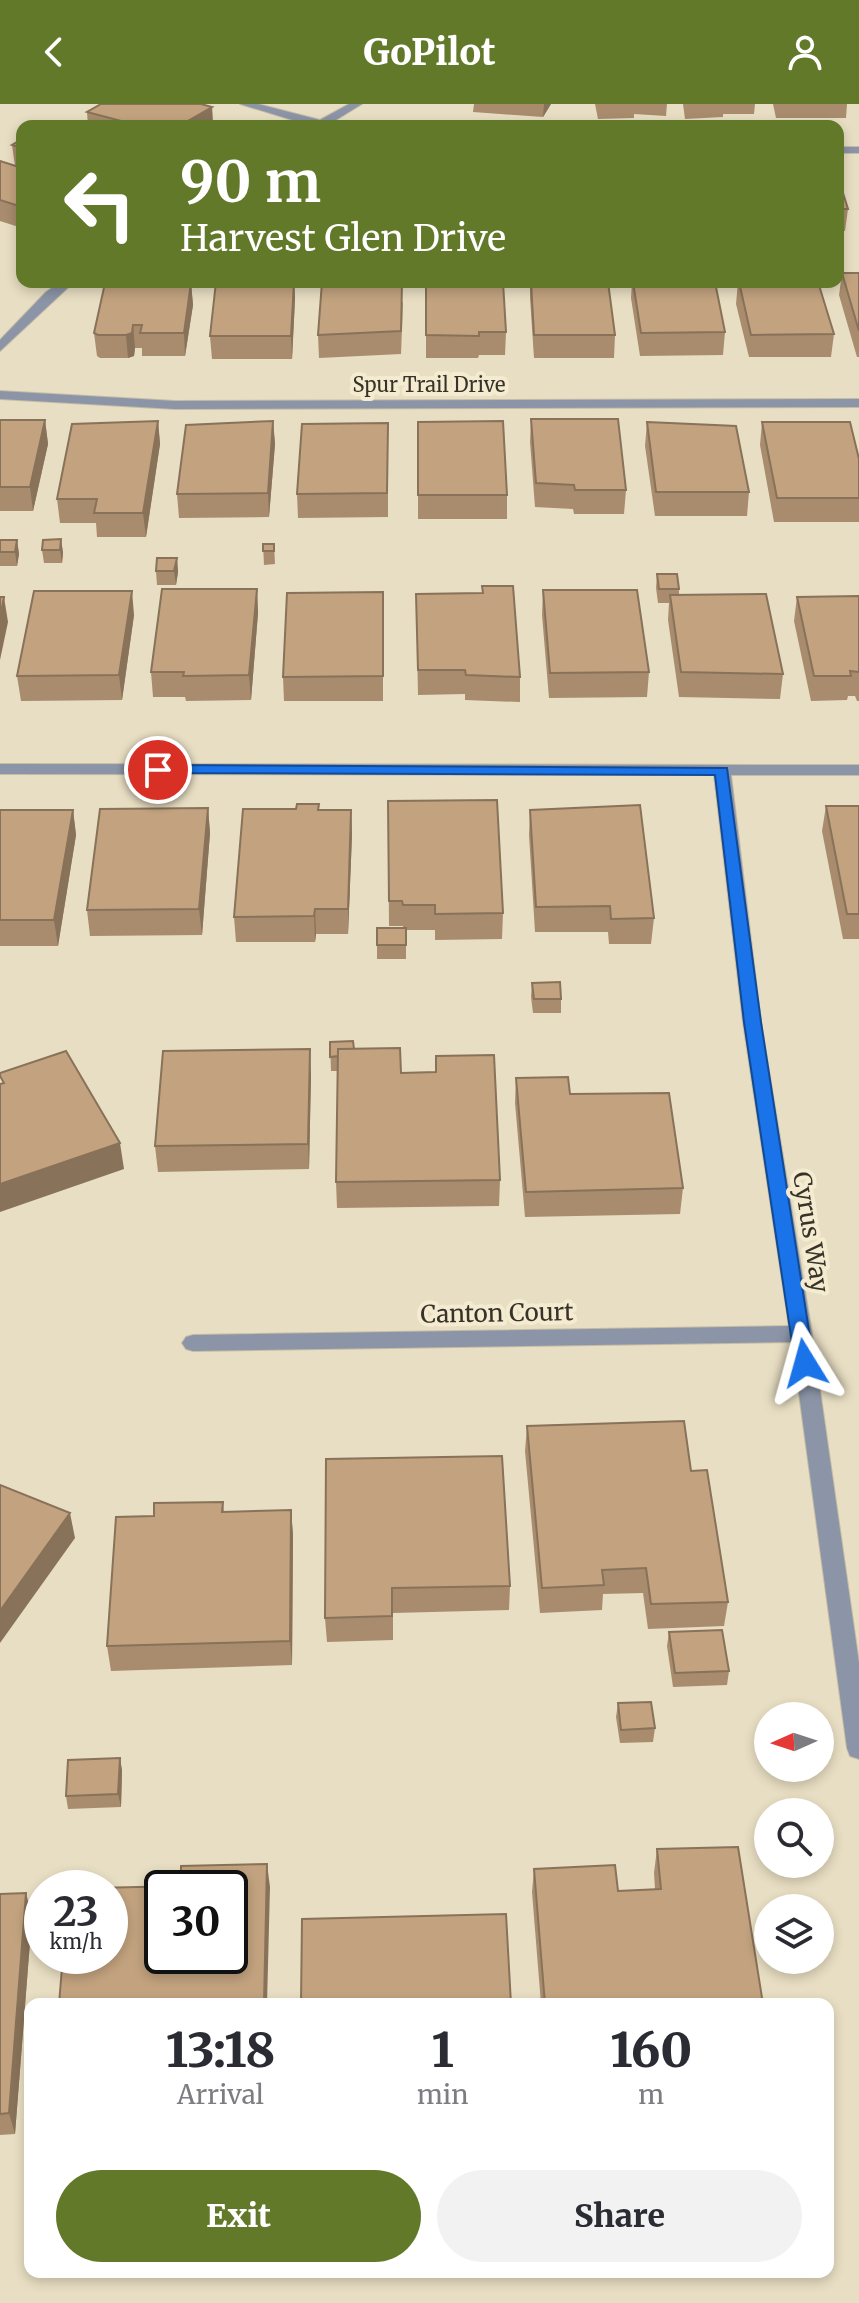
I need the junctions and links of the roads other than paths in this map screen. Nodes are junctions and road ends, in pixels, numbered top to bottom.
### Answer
1 (245, 104) edge
2 (357, 104) edge
3 (304, 120) edge
4 (330, 120) edge
5 (60, 288) edge
6 (0, 347) edge
7 (0, 395) edge
8 (859, 403) edge
9 (0, 769) edge
10 (859, 770) edge
11 (722, 771) junction
12 (801, 1334) junction
13 (193, 1343) dead end
14 (859, 1748) edge

1 - 3 street
2 - 4 street
5 - 6 street
7 - 8 street, Spur Trail Drive
9 - 11 street
10 - 11 street
11 - 12 street, Cyrus Way
12 - 13 street, Canton Court
12 - 14 street, Cyrus Way

